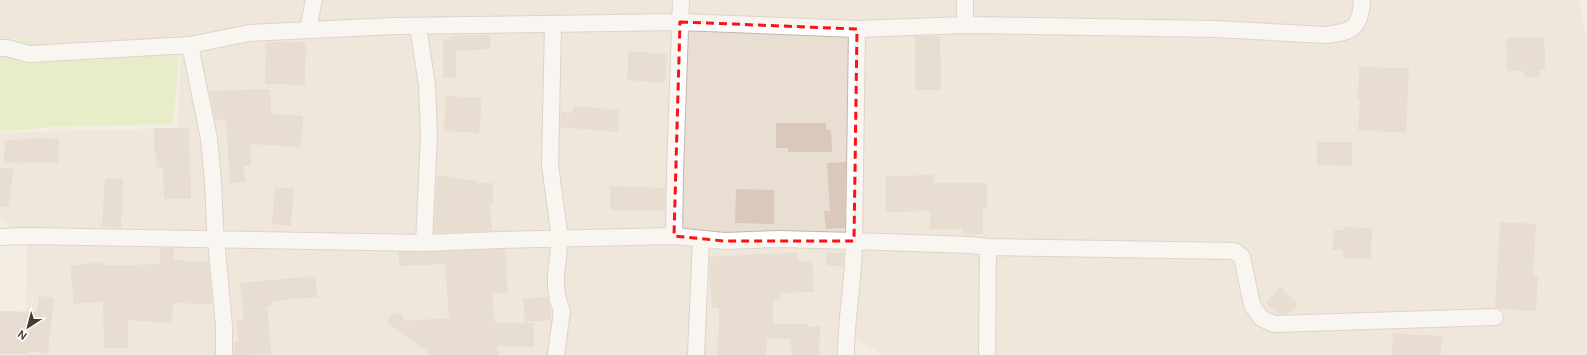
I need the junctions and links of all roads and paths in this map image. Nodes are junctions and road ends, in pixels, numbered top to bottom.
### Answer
1 (314, 0) edge
2 (681, 0) edge
3 (965, 0) edge
4 (1362, 0) edge
5 (680, 22) junction
6 (553, 24) junction
7 (965, 25) junction
8 (418, 26) junction
9 (308, 29) junction
10 (857, 29) junction
11 (190, 45) junction
12 (0, 48) edge
13 (674, 236) junction
14 (0, 237) edge
15 (560, 238) junction
16 (216, 239) junction
17 (701, 240) junction
18 (854, 241) junction
19 (424, 243) junction
20 (988, 247) junction
21 (1495, 317) dead end
22 (224, 355) edge
23 (556, 355) edge
24 (696, 355) edge
25 (846, 355) edge
26 (987, 355) edge

1 - 9 street
2 - 5 street
3 - 7 street
4 - 7 street
5 - 6 street
5 - 10 street
5 - 13 street
6 - 8 street
6 - 15 street
7 - 10 street
8 - 9 street
8 - 19 street
9 - 11 street
10 - 18 street
11 - 12 street
11 - 16 street
13 - 15 street
13 - 17 street
14 - 16 street
15 - 19 street
15 - 23 street
16 - 19 street
16 - 22 street
17 - 18 street
17 - 24 street
18 - 20 street
18 - 25 street
20 - 21 street
20 - 26 street

